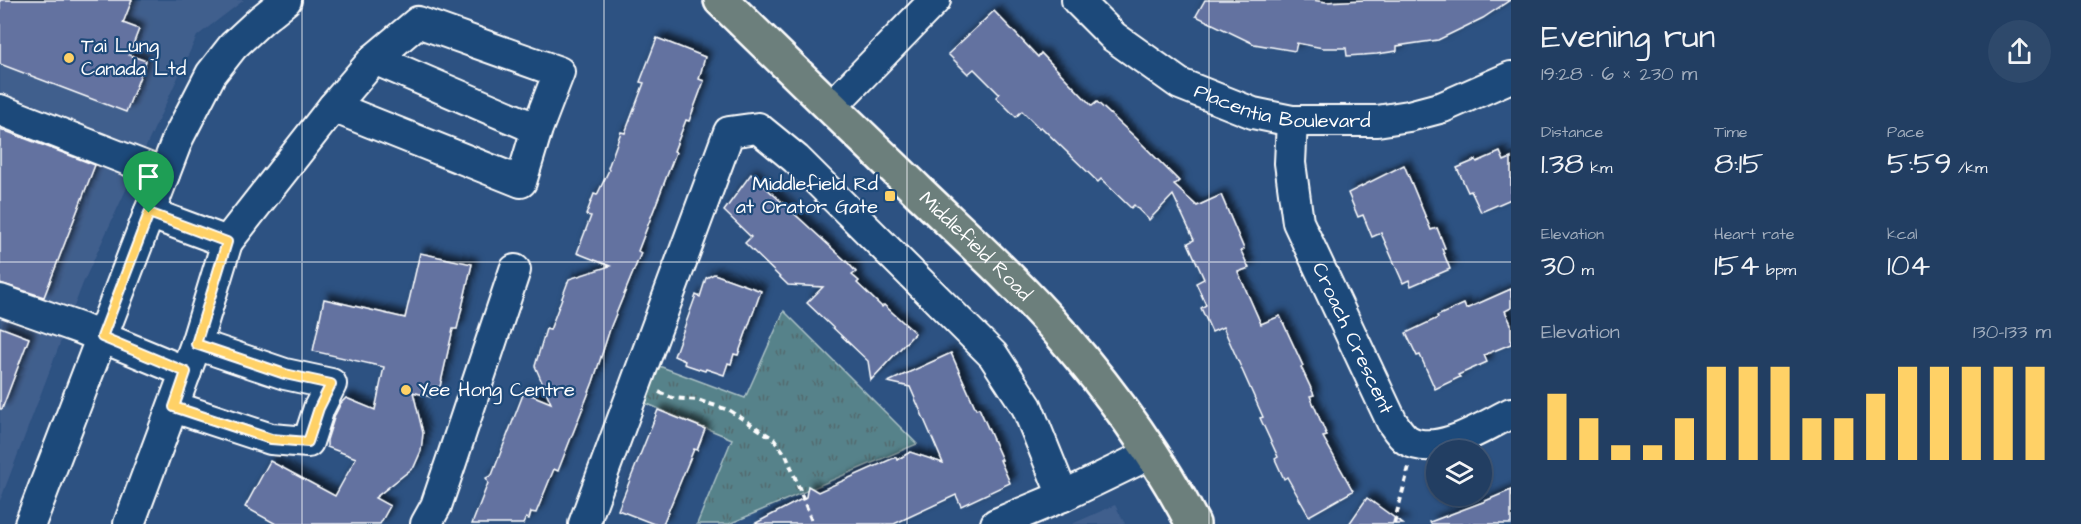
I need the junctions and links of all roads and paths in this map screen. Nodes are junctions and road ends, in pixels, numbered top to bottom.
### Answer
1 (286, 0) edge
2 (722, 0) edge
3 (935, 0) edge
4 (1077, 0) edge
5 (374, 59) junction
6 (1511, 77) edge
7 (333, 107) junction
8 (831, 107) junction
9 (0, 110) edge
10 (1292, 121) junction
11 (537, 129) junction
12 (164, 174) junction
13 (149, 213) junction
14 (227, 242) junction
15 (515, 270) dead end
16 (0, 300) edge
17 (102, 337) junction
18 (196, 344) junction
19 (186, 372) junction
20 (637, 381) junction
21 (174, 407) junction
22 (1511, 413) edge
23 (1152, 453) junction
24 (1405, 485) dead end
25 (1063, 496) junction
26 (30, 524) edge
27 (129, 524) edge
28 (426, 524) edge
29 (584, 524) edge
30 (813, 524) edge
31 (996, 524) edge
32 (1193, 524) edge
33 (1394, 524) edge

1 - 12 street
2 - 8 main road, Middlefield Road
3 - 8 street
4 - 10 street, Placentia Boulevard
5 - 7 street
5 - 11 street
5 - 11 street
6 - 10 street, Placentia Boulevard
7 - 11 street
7 - 14 street
8 - 23 main road, Middlefield Road
9 - 12 street
10 - 22 street, Croach Crescent
12 - 13 street
13 - 14 street
13 - 17 street
14 - 18 street
15 - 28 street
16 - 17 street
17 - 19 street
17 - 26 street
18 - 19 street
18 - 21 street
19 - 21 street
20 - 25 street
20 - 29 street
20 - 30 path
21 - 27 street
23 - 25 street
23 - 32 main road, Middlefield Road
24 - 33 path
25 - 31 street

